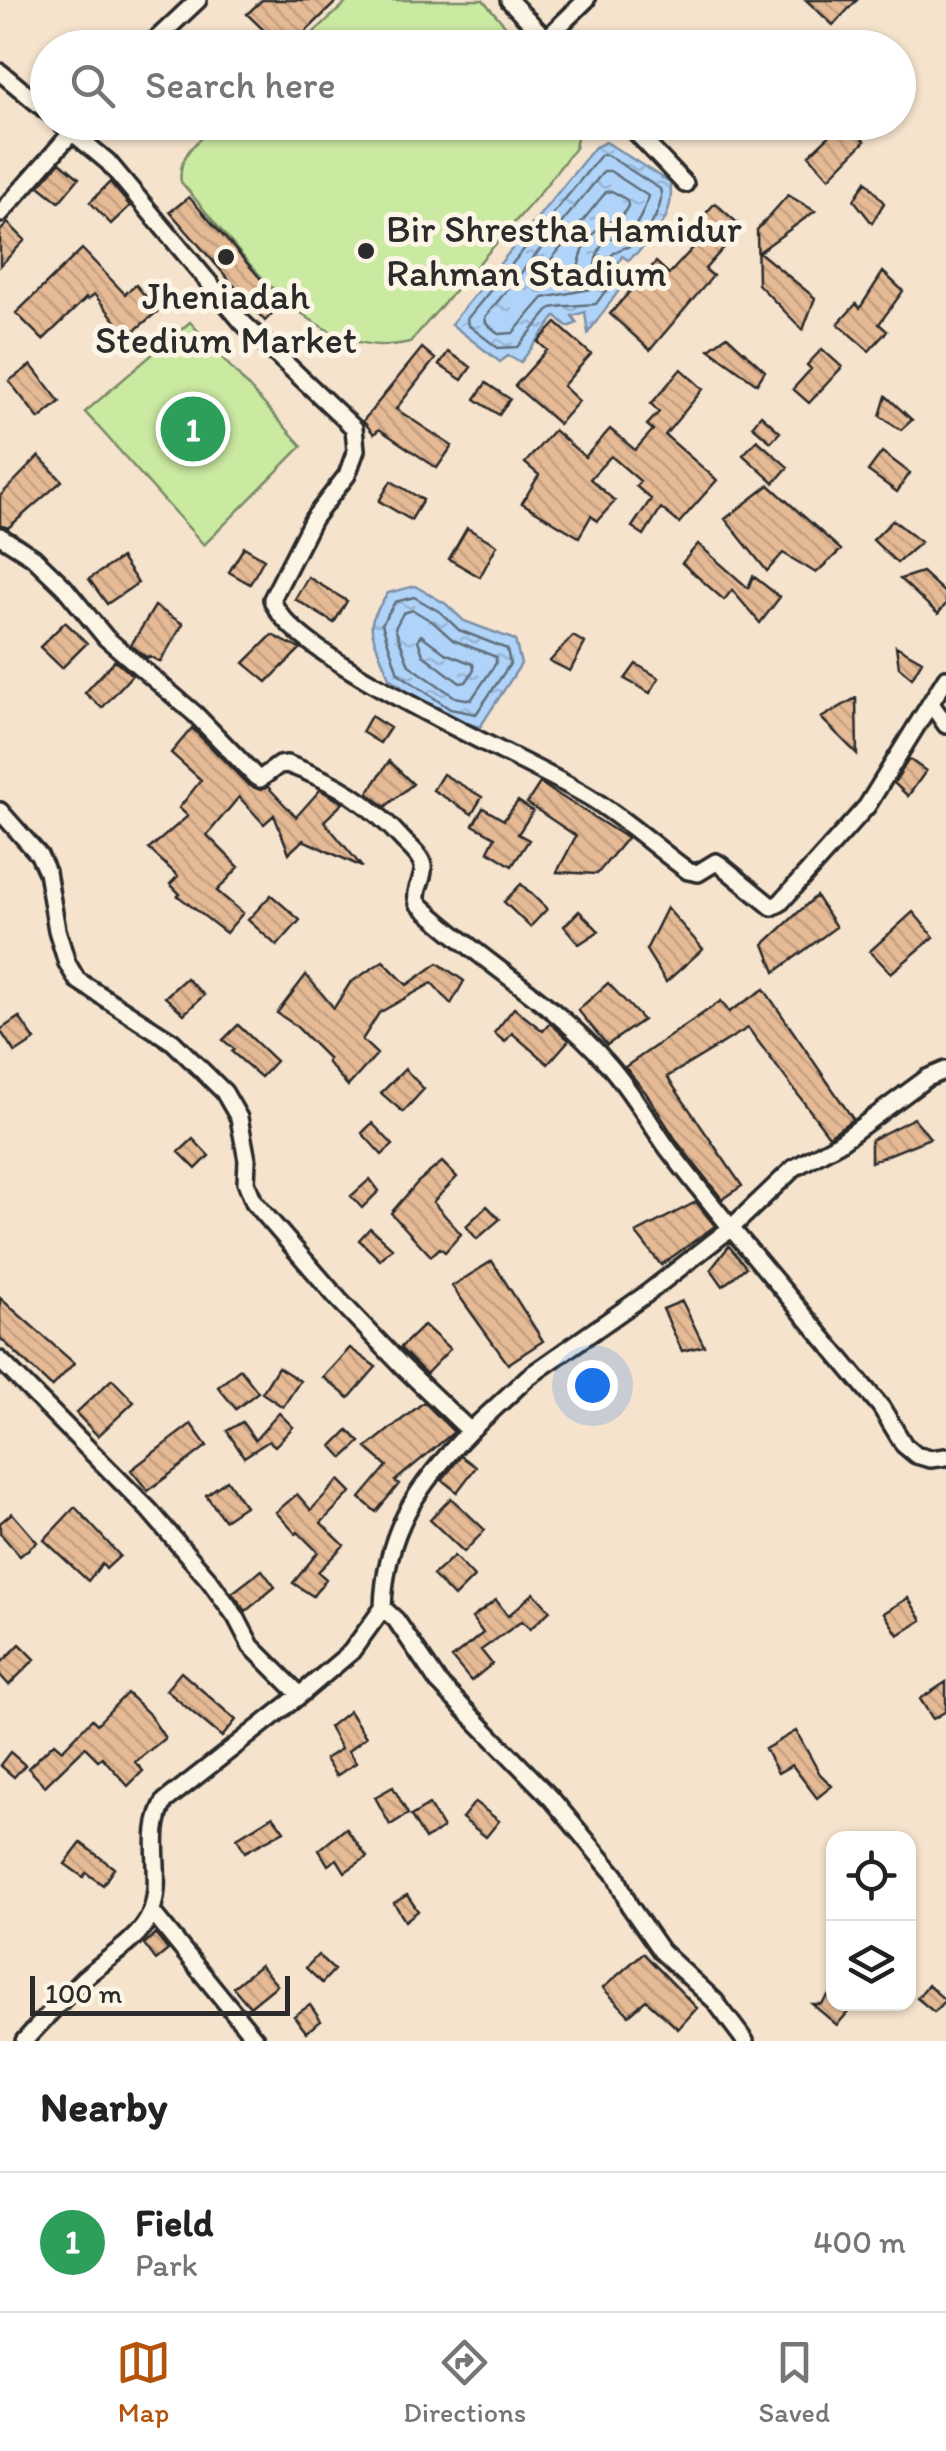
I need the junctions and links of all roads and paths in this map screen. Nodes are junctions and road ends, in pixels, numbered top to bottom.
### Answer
1 (198, 0) edge
2 (509, 0) edge
3 (586, 0) edge
4 (166, 30) edge
5 (538, 30) edge
6 (561, 30) edge
7 (0, 72) edge
8 (30, 97) edge
9 (60, 140) edge
10 (85, 140) edge
11 (643, 140) edge
12 (684, 184) dead end
13 (0, 214) edge
14 (0, 536) edge
15 (946, 678) edge
16 (932, 705) junction
17 (946, 725) edge
18 (0, 811) edge
19 (946, 1070) edge
20 (731, 1228) junction
21 (0, 1360) edge
22 (470, 1430) junction
23 (946, 1457) edge
24 (383, 1608) junction
25 (300, 1695) junction
26 (152, 1912) junction
27 (24, 2041) edge
28 (256, 2041) edge
29 (745, 2041) edge

1 - 4 street
2 - 5 street
3 - 6 street
7 - 8 street
9 - 13 street
10 - 16 street
11 - 12 street
14 - 20 street
15 - 16 street
16 - 17 street
18 - 22 street
19 - 20 street
20 - 22 street
20 - 23 street
21 - 25 street
22 - 24 street
24 - 25 street
24 - 29 street
25 - 26 street
26 - 27 street
26 - 28 street

